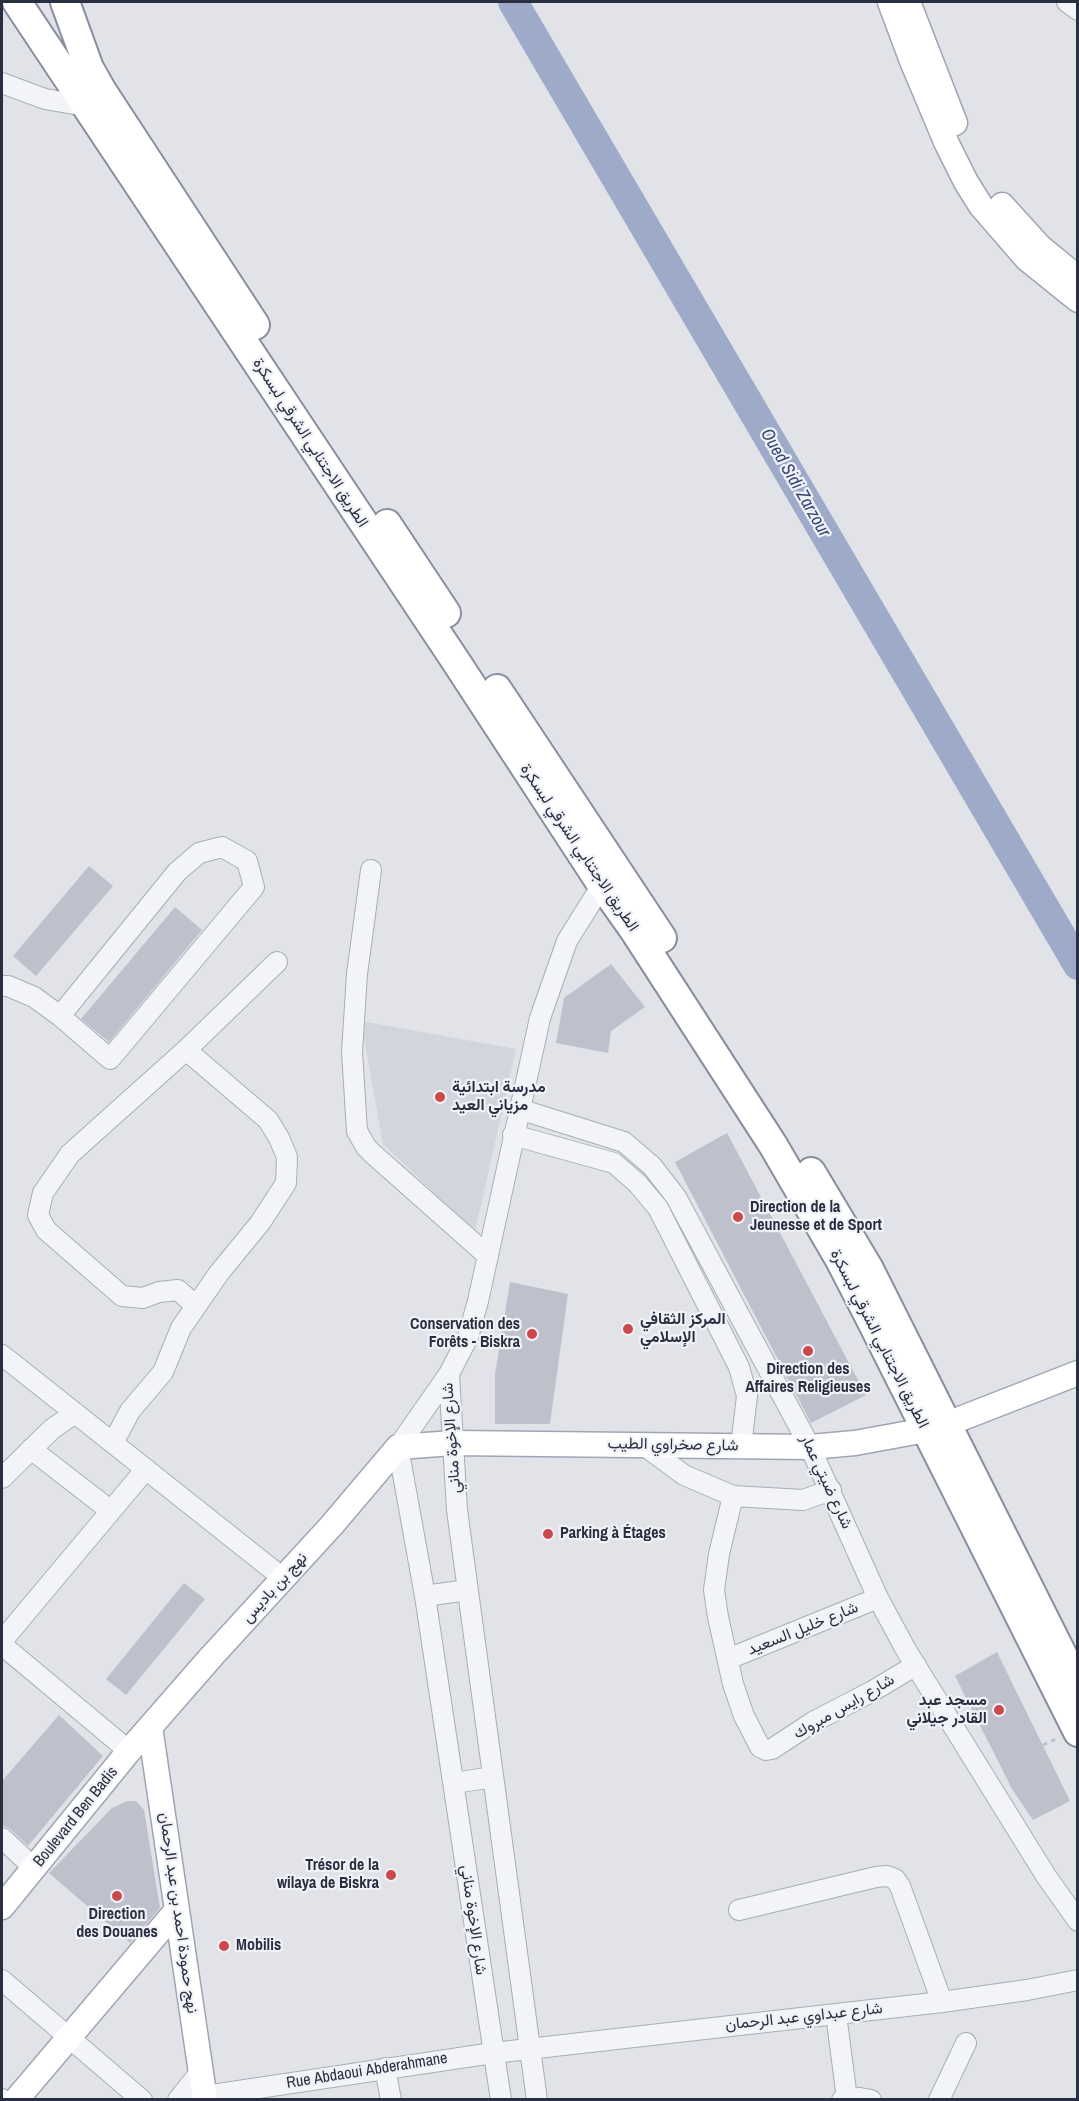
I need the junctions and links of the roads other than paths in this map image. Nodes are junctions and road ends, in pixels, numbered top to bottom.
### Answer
1 (17, 2) edge
2 (65, 2) edge
3 (890, 2) edge
4 (908, 2) edge
5 (1067, 2) edge
6 (1077, 10) edge
7 (2, 82) edge
8 (86, 104) junction
9 (1077, 278) edge
10 (1077, 300) edge
11 (371, 870) dead end
12 (602, 885) junction
13 (277, 962) dead end
14 (2, 986) edge
15 (60, 1016) junction
16 (186, 1050) junction
17 (519, 1109) junction
18 (513, 1135) junction
19 (676, 1197) junction
20 (658, 1208) junction
21 (487, 1255) junction
22 (196, 1306) junction
23 (2, 1355) edge
24 (1077, 1373) edge
25 (449, 1374) junction
26 (779, 1389) junction
27 (747, 1396) junction
28 (75, 1413) junction
29 (936, 1427) junction
30 (113, 1443) junction
31 (453, 1443) junction
32 (642, 1444) junction
33 (741, 1446) junction
34 (398, 1447) junction
35 (810, 1447) junction
36 (31, 1449) junction
37 (146, 1469) junction
38 (2, 1478) edge
39 (831, 1490) junction
40 (733, 1496) junction
41 (111, 1511) junction
42 (283, 1578) junction
43 (467, 1590) junction
44 (425, 1596) junction
45 (878, 1598) junction
46 (2, 1643) edge
47 (728, 1659) junction
48 (916, 1665) junction
49 (1077, 1686) edge
50 (150, 1727) junction
51 (1070, 1734) edge
52 (123, 1759) junction
53 (493, 1777) junction
54 (158, 1780) junction
55 (454, 1783) junction
56 (2, 1838) edge
57 (35, 1869) junction
58 (2, 1907) edge
59 (177, 1910) junction
60 (739, 1910) dead end
61 (1077, 1922) edge
62 (2, 1980) edge
63 (1077, 1980) edge
64 (942, 2002) junction
65 (836, 2014) junction
66 (69, 2037) junction
67 (966, 2043) dead end
68 (529, 2049) junction
69 (493, 2053) junction
70 (386, 2068) junction
71 (201, 2071) junction
72 (309, 2090) edge
73 (205, 2098) edge
74 (847, 2099) edge
75 (16, 2100) edge
76 (142, 2100) edge
77 (178, 2100) edge
78 (391, 2100) edge
79 (501, 2100) edge
80 (537, 2100) edge
81 (842, 2100) edge
82 (871, 2100) edge
83 (939, 2100) edge

1 - 8 highway, الطريق الاجتنابي الشرقي لبسكرة
2 - 29 highway, الطريق الاجتنابي الشرقي لبسكرة
3 - 10 main road
4 - 9 main road
5 - 6 street
7 - 8 street
8 - 12 highway, الطريق الاجتنابي الشرقي لبسكرة
11 - 21 street
12 - 17 street
12 - 29 highway, الطريق الاجتنابي الشرقي لبسكرة
13 - 16 street
14 - 15 street
15 - 15 street
16 - 22 street
16 - 22 street
17 - 18 street
17 - 19 street, شارع ضيتي عمار
18 - 20 street
18 - 21 street
19 - 20 street
19 - 26 street, شارع ضيتي عمار
20 - 27 street
21 - 25 street
22 - 30 street
23 - 28 street
24 - 29 main road, شارع صخراوي الطيب
25 - 31 street, شارع الإخوة مناني
25 - 34 street, شارع الإخوة مناني
26 - 27 street
26 - 35 street, شارع ضيتي عمار
27 - 33 street
28 - 30 street
28 - 36 street
29 - 35 main road, شارع صخراوي الطيب
29 - 49 highway, الطريق الاجتنابي الشرقي لبسكرة
29 - 51 highway, الطريق الاجتنابي الشرقي لبسكرة
30 - 37 street
31 - 32 main road, شارع صخراوي الطيب
31 - 34 main road, شارع صخراوي الطيب
31 - 43 street, شارع الإخوة مناني
32 - 33 main road, شارع صخراوي الطيب
32 - 40 street
33 - 35 main road, شارع صخراوي الطيب
34 - 42 main road, نهج بن باديس
34 - 44 street, شارع الإخوة مناني
35 - 39 street, شارع ضيتي عمار
36 - 38 street
36 - 41 street
37 - 41 street
37 - 42 street
39 - 40 street
39 - 45 street, شارع ضيتي عمار
40 - 47 street
41 - 46 street
42 - 50 main road, نهج بن باديس
43 - 44 street
43 - 53 street, شارع الإخوة مناني
44 - 55 street, شارع الإخوة مناني
45 - 47 street, شارع خليل السعيد
45 - 48 street, شارع ضيتي عمار
46 - 52 street
47 - 48 street, شارع رايس مبروك
48 - 61 street, شارع ضيتي عمار
50 - 52 main road, Boulevard Ben Badis
50 - 54 main road, نهج حمودة احمد بن عبد الرحمان
52 - 54 main road
52 - 57 main road, Boulevard Ben Badis
53 - 55 street
53 - 68 street, شارع الإخوة مناني
54 - 59 main road, نهج حمودة احمد بن عبد الرحمان
55 - 69 street, شارع الإخوة مناني
56 - 57 street
57 - 58 main road, Boulevard Ben Badis
59 - 66 main road
59 - 71 main road, نهج حمودة احمد بن عبد الرحمان
60 - 64 street
62 - 66 street
63 - 64 street, شارع عبداوي عبد الرحمان
64 - 65 street, شارع عبداوي عبد الرحمان
65 - 68 street, شارع عبداوي عبد الرحمان
65 - 74 street
66 - 75 main road
66 - 76 street
67 - 83 street
68 - 69 street, Rue Abdaoui Abderahmane
68 - 80 street, شارع الإخوة مناني
69 - 70 street, Rue Abdaoui Abderahmane
69 - 79 street, شارع الإخوة مناني
70 - 72 street, Rue Abdaoui Abderahmane
70 - 78 street
71 - 73 main road, نهج حمودة احمد بن عبد الرحمان
71 - 77 street
72 - 73 street, Rue Abdaoui Abderahmane
74 - 81 street
74 - 82 street

